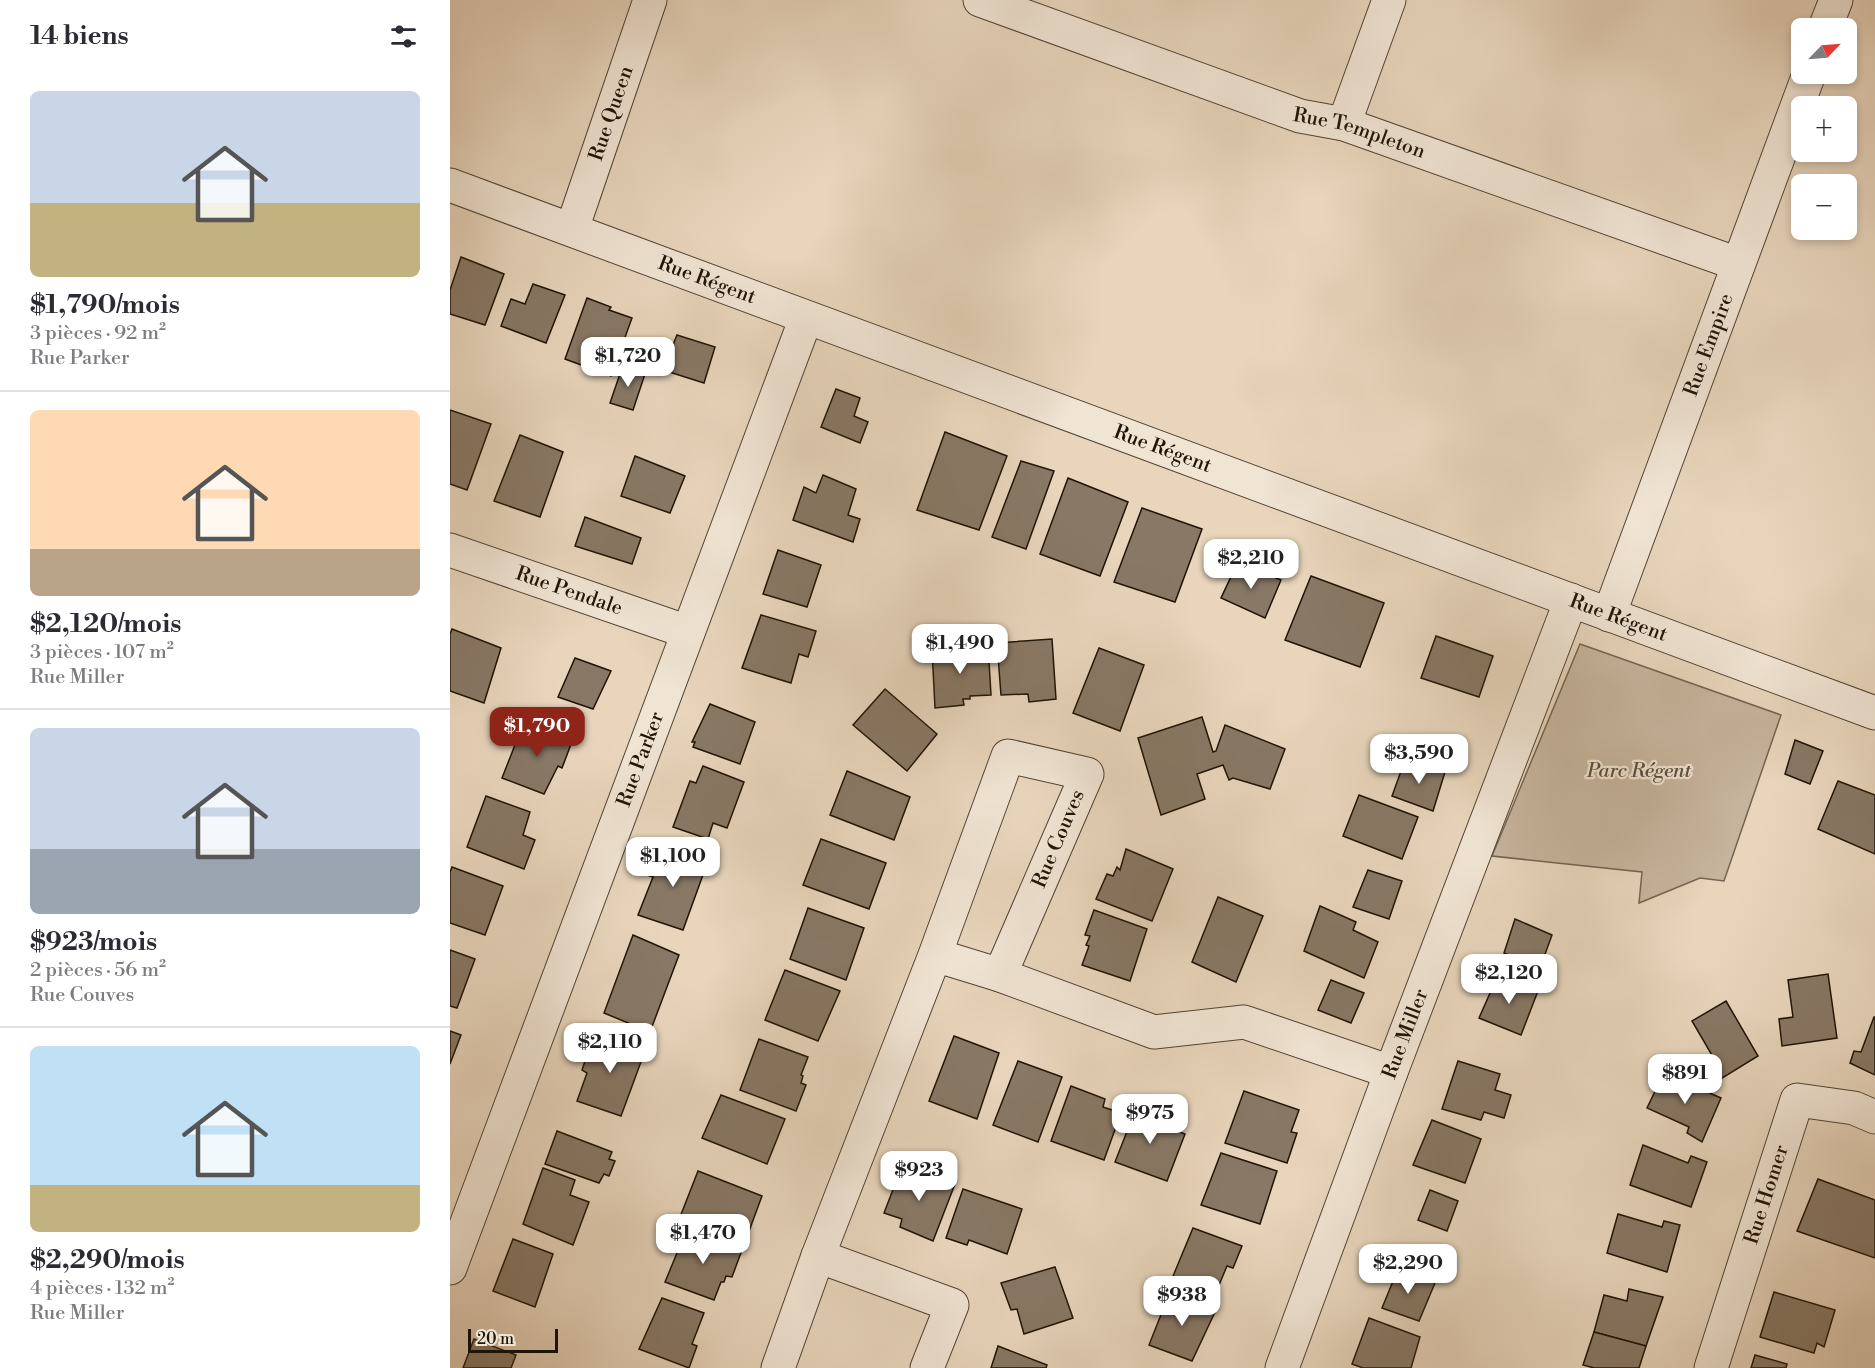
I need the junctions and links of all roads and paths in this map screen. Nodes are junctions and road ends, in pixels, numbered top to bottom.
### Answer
1 (650, 0) edge
2 (981, 0) edge
3 (1389, 0) edge
4 (1836, 0) edge
5 (1022, 8) edge
6 (1830, 18) edge
7 (1805, 84) edge
8 (1344, 124) junction
9 (450, 185) edge
10 (572, 229) junction
11 (1738, 264) junction
12 (806, 318) junction
13 (450, 550) edge
14 (1571, 600) junction
15 (1609, 615) junction
16 (688, 632) junction
17 (1875, 713) edge
18 (935, 955) junction
19 (1000, 975) junction
20 (1391, 1072) junction
21 (1875, 1117) edge
22 (818, 1256) junction
23 (450, 1268) edge
24 (778, 1368) edge
25 (927, 1368) edge
26 (1282, 1368) edge
27 (1711, 1368) edge

1 - 10 street, Rue Queen
2 - 5 street, Rue Templeton
3 - 8 street
4 - 6 street
5 - 8 street, Rue Templeton
7 - 11 street, Rue Empire
8 - 11 street, Rue Templeton
9 - 10 street, Rue Régent
10 - 12 street, Rue Régent
11 - 15 street, Rue Empire
12 - 14 street, Rue Régent
12 - 16 street, Rue Parker
13 - 16 street, Rue Pendale
14 - 15 street, Rue Régent
14 - 20 street, Rue Miller
15 - 17 street, Rue Régent
16 - 23 street, Rue Parker
18 - 19 street
18 - 19 street, Rue Couves
18 - 22 street, Rue Couves
19 - 20 street
20 - 26 street, Rue Miller
21 - 27 street, Rue Homer
22 - 24 street, Rue Couves
22 - 25 street

